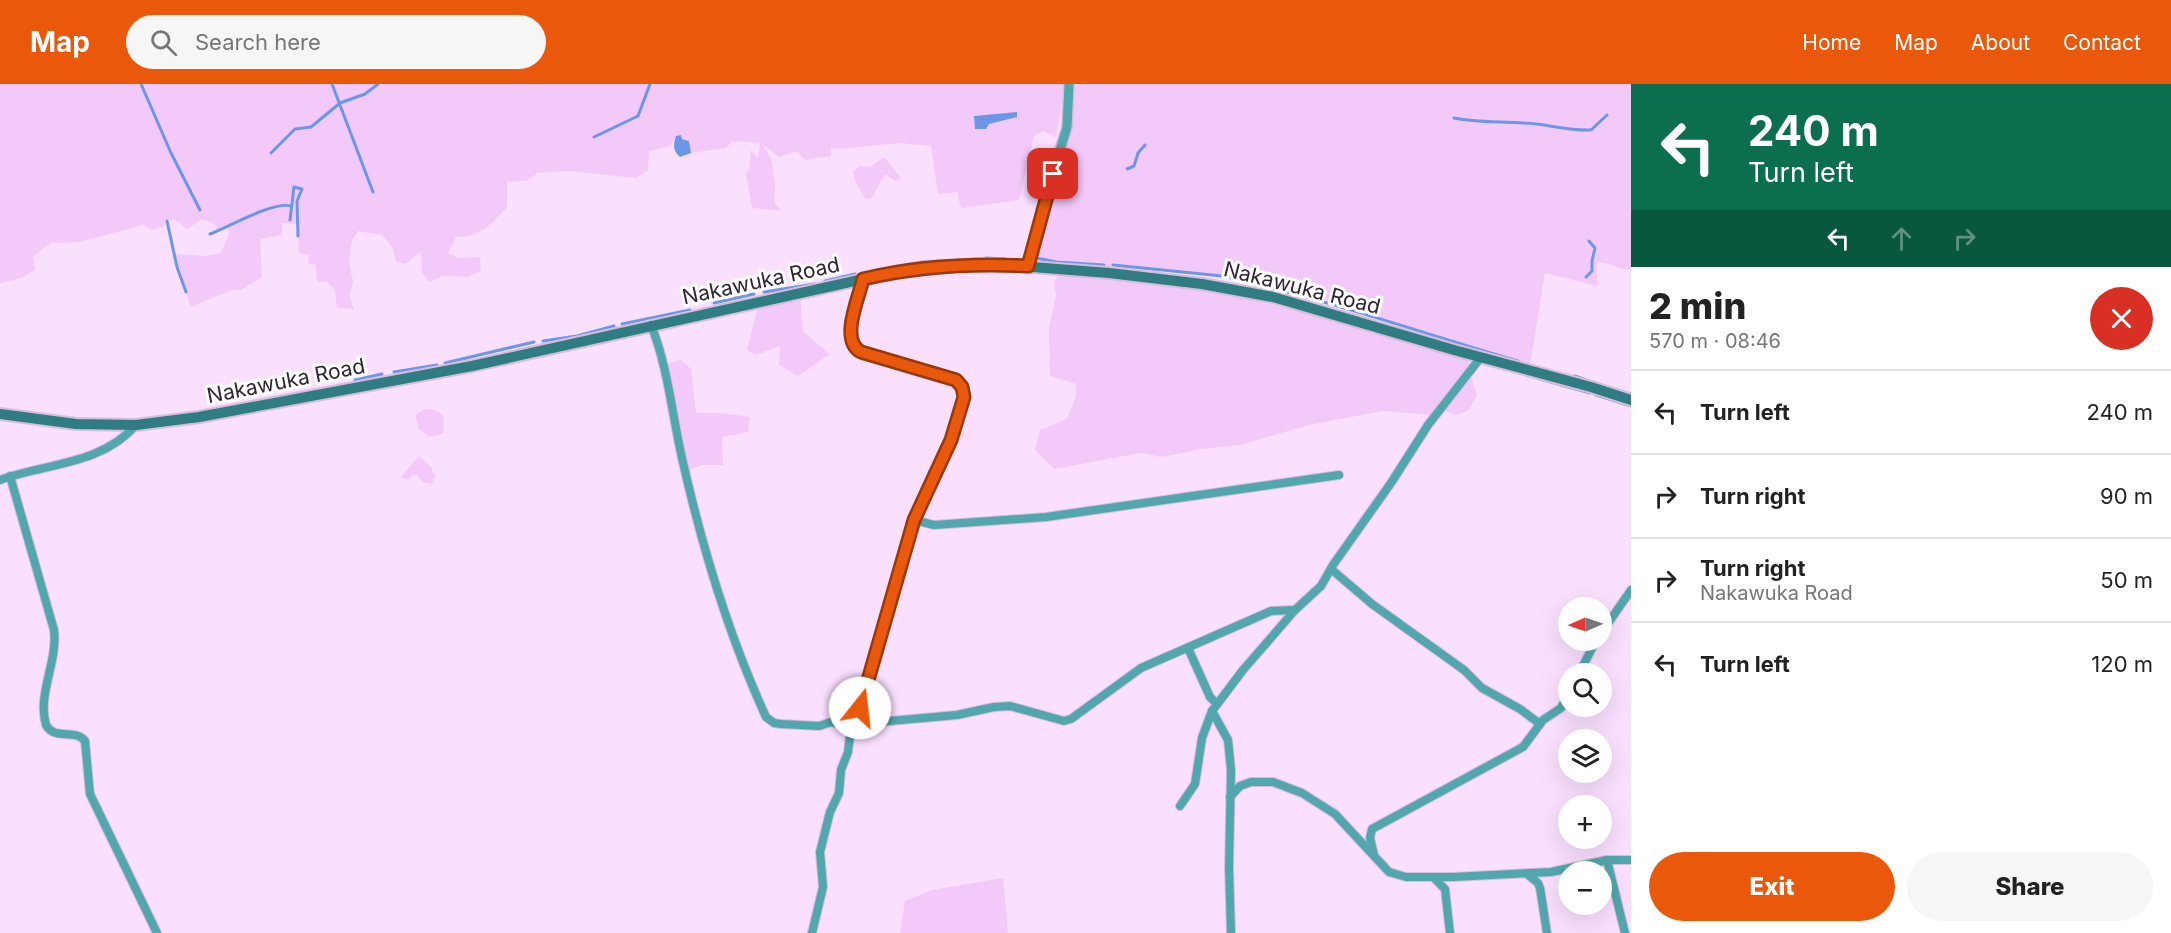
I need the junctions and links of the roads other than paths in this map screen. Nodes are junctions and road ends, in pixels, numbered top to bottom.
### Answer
1 (1069, 84) edge
2 (1028, 266) junction
3 (863, 279) junction
4 (651, 325) junction
5 (1481, 357) junction
6 (1631, 400) edge
7 (0, 414) edge
8 (136, 425) junction
9 (10, 476) junction
10 (1339, 476) dead end
11 (0, 480) edge
12 (914, 520) junction
13 (1331, 569) junction
14 (1631, 590) edge
15 (1295, 610) junction
16 (1612, 618) edge
17 (1188, 648) junction
18 (1215, 707) junction
19 (1558, 711) edge
20 (1540, 724) junction
21 (853, 725) junction
22 (1230, 774) junction
23 (1245, 784) junction
24 (1230, 797) junction
25 (1180, 806) dead end
26 (1374, 856) junction
27 (1607, 860) junction
28 (1631, 860) edge
29 (1551, 872) junction
30 (1527, 874) junction
31 (1454, 877) junction
32 (1434, 878) junction
33 (1540, 888) junction
34 (1445, 889) junction
35 (157, 933) edge
36 (812, 933) edge
37 (1231, 933) edge
38 (1450, 933) edge
39 (1547, 933) edge
40 (1625, 933) edge

1 - 2 street
2 - 3 main road, Nakawuka Road
2 - 5 main road, Nakawuka Road
3 - 4 main road, Nakawuka Road
3 - 12 street
4 - 8 main road, Nakawuka Road
4 - 21 street
5 - 6 main road, Nakawuka Road
5 - 13 street
7 - 8 main road, Nakawuka Road
8 - 9 street
9 - 11 street
9 - 35 street
10 - 12 street
12 - 21 street
13 - 15 street
13 - 20 street
14 - 16 street
15 - 17 street
15 - 18 street
17 - 18 street
17 - 21 street
18 - 22 street
18 - 25 street
19 - 20 street
20 - 26 street
21 - 36 street
22 - 23 street
22 - 24 street
23 - 24 street
23 - 26 street
24 - 37 street
26 - 32 street
27 - 28 street
27 - 29 street
27 - 40 street
29 - 30 street
29 - 33 street
30 - 31 street
30 - 33 street
31 - 32 street
31 - 34 street
32 - 34 street
33 - 39 street
34 - 38 street

